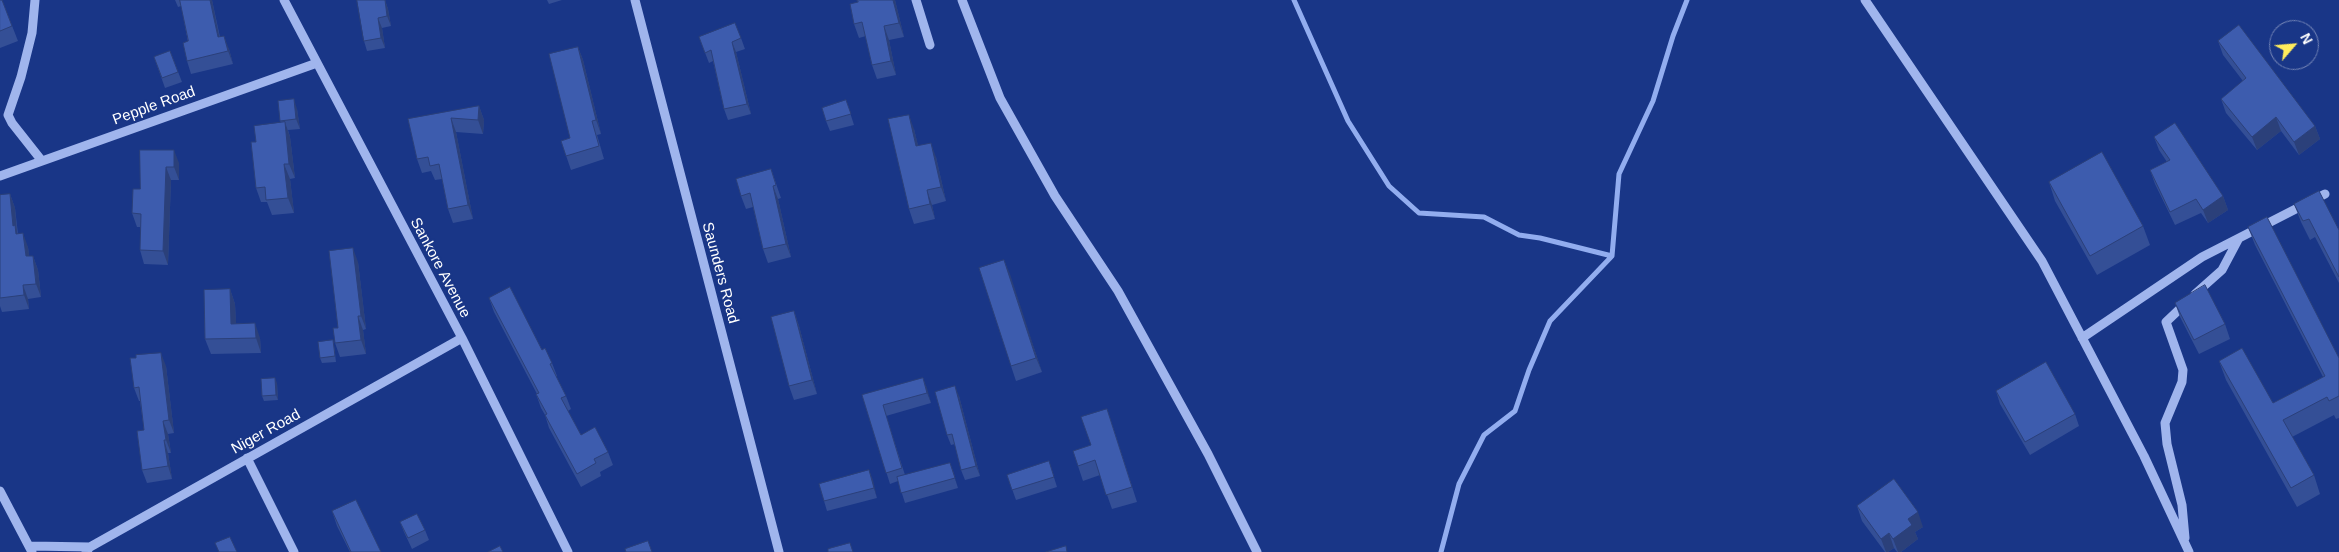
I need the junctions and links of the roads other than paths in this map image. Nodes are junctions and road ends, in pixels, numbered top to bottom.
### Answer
1 (35, 0) edge
2 (284, 0) edge
3 (635, 0) edge
4 (916, 0) edge
5 (962, 0) edge
6 (1865, 0) edge
7 (930, 45) dead end
8 (317, 63) junction
9 (42, 161) junction
10 (0, 176) edge
11 (2325, 194) dead end
12 (2239, 238) junction
13 (462, 338) junction
14 (2082, 338) junction
15 (247, 458) junction
16 (0, 491) edge
17 (31, 549) edge
18 (2188, 549) edge
19 (88, 550) edge
20 (294, 552) edge
21 (568, 552) edge
22 (779, 552) edge
23 (1257, 552) edge

1 - 9 street
2 - 8 street, Sankore Avenue
3 - 22 street, Saunders Road
4 - 7 street
5 - 23 street
6 - 14 street
8 - 9 street, Pepple Road
8 - 13 street, Sankore Avenue
9 - 10 street, Pepple Road
11 - 12 street
12 - 14 street
12 - 18 street
13 - 15 street, Niger Road
13 - 21 street, Sankore Avenue
14 - 18 street
15 - 19 street, Niger Road
15 - 20 street
16 - 17 street
17 - 19 street

